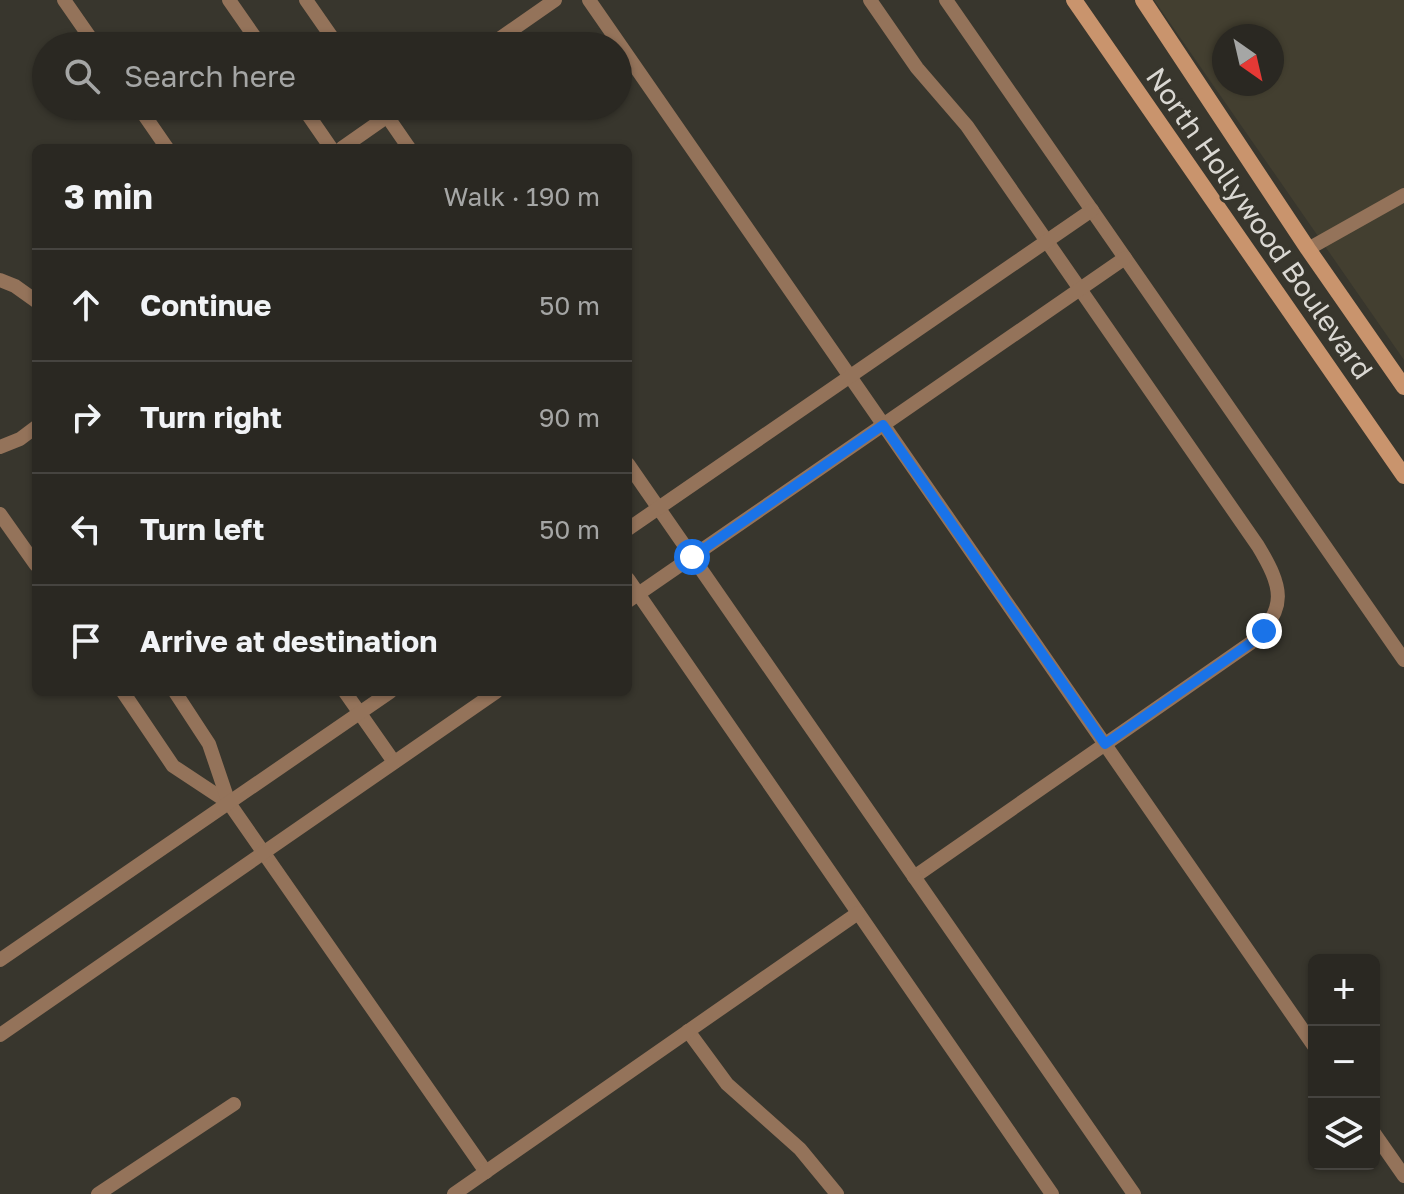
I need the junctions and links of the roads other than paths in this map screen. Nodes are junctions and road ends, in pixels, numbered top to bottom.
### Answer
1 (64, 0) edge
2 (229, 0) edge
3 (306, 0) edge
4 (555, 0) edge
5 (589, 0) edge
6 (870, 0) edge
7 (946, 0) edge
8 (1074, 0) edge
9 (1143, 0) edge
10 (86, 32) edge
11 (251, 32) edge
12 (328, 32) edge
13 (509, 32) edge
14 (611, 32) edge
15 (632, 62) edge
16 (148, 120) edge
17 (312, 120) edge
18 (373, 120) edge
19 (389, 120) edge
20 (164, 144) edge
21 (328, 144) edge
22 (346, 144) edge
23 (406, 144) edge
24 (1404, 195) edge
25 (1092, 210) junction
26 (1047, 241) junction
27 (1308, 249) junction
28 (1125, 258) junction
29 (5, 280) edge
30 (32, 283) edge
31 (1080, 289) junction
32 (32, 298) edge
33 (850, 377) junction
34 (1404, 387) edge
35 (883, 425) junction
36 (32, 430) edge
37 (0, 447) edge
38 (632, 470) edge
39 (1404, 476) edge
40 (658, 508) junction
41 (0, 514) edge
42 (632, 526) edge
43 (692, 557) junction
44 (32, 559) edge
45 (633, 597) edge
46 (1404, 660) edge
47 (126, 696) edge
48 (178, 696) edge
49 (348, 696) edge
50 (384, 696) edge
51 (490, 696) edge
52 (360, 713) junction
53 (1105, 744) junction
54 (394, 762) junction
55 (229, 803) junction
56 (265, 852) junction
57 (914, 877) junction
58 (858, 913) junction
59 (0, 960) edge
60 (688, 1031) junction
61 (0, 1035) edge
62 (1308, 1037) edge
63 (234, 1104) dead end
64 (1380, 1142) edge
65 (486, 1172) junction
66 (1404, 1176) edge
67 (98, 1194) edge
68 (454, 1194) edge
69 (837, 1194) edge
70 (1052, 1194) edge
71 (1134, 1194) edge

1 - 10 lane
2 - 11 lane
3 - 12 lane
4 - 13 lane
5 - 14 lane
6 - 26 lane
7 - 25 lane
8 - 39 main road, North Hollywood Boulevard
9 - 27 main road, North Hollywood Boulevard
15 - 33 lane
16 - 20 lane
17 - 21 lane
18 - 22 lane
19 - 23 lane
24 - 27 lane
25 - 26 lane
25 - 28 lane
26 - 31 lane
26 - 33 lane
27 - 34 main road, North Hollywood Boulevard
28 - 31 lane
28 - 46 lane
29 - 30 lane
29 - 32 lane
31 - 35 lane
31 - 53 lane
33 - 35 lane
33 - 40 lane
35 - 43 lane
35 - 53 lane
36 - 37 lane
38 - 40 lane
40 - 42 lane
40 - 43 lane
41 - 44 lane
43 - 45 lane
43 - 57 lane
45 - 58 lane
47 - 55 lane
48 - 55 lane
49 - 52 lane
50 - 52 lane
51 - 54 lane
52 - 54 lane
52 - 55 lane
53 - 57 lane
53 - 62 lane
54 - 56 lane
55 - 56 lane
55 - 59 lane
56 - 61 lane
56 - 65 lane
57 - 71 lane
58 - 60 lane
58 - 70 lane
60 - 65 lane
60 - 69 lane
63 - 67 lane
64 - 66 lane
65 - 68 lane

